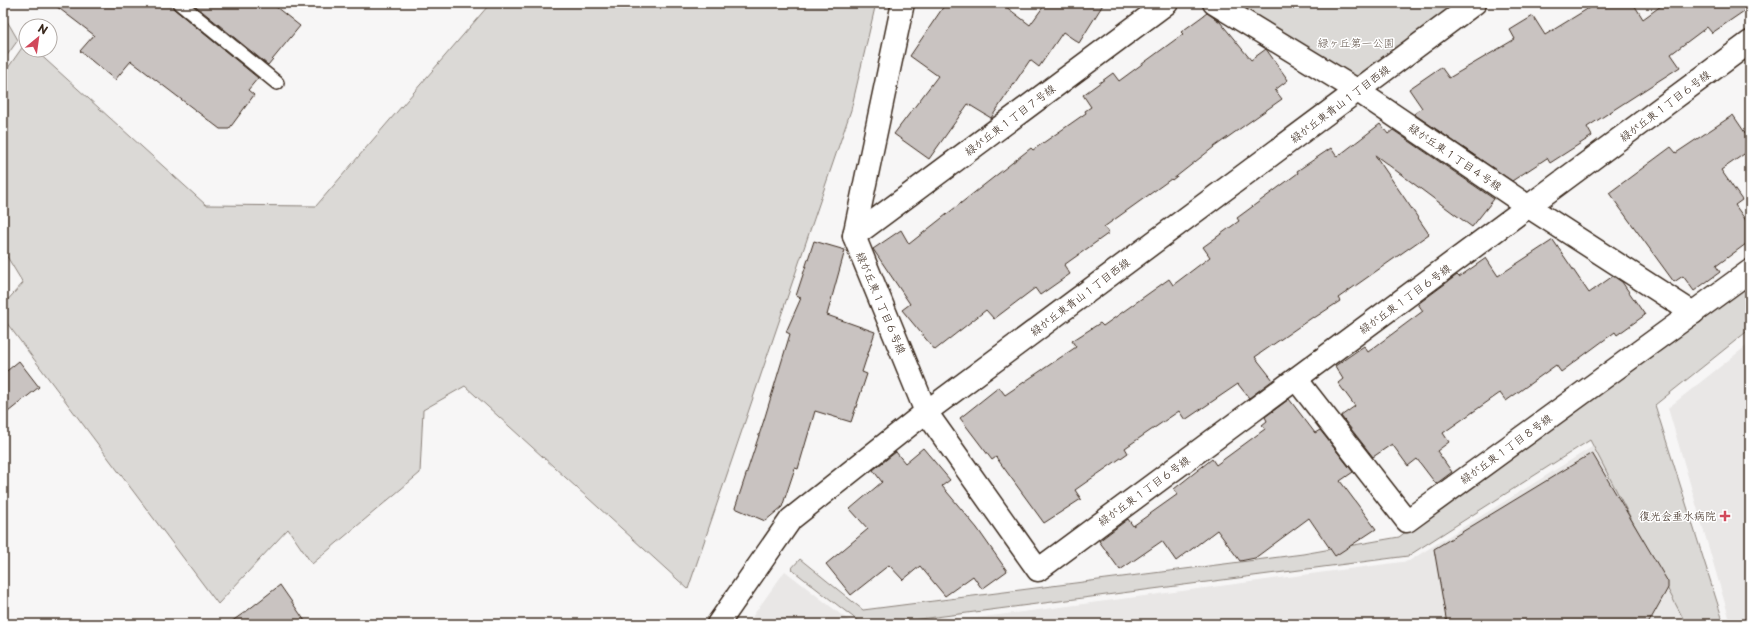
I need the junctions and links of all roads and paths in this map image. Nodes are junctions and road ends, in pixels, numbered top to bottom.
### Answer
1 (179, 3) edge
2 (903, 3) edge
3 (1167, 3) edge
4 (1214, 3) edge
5 (1475, 3) edge
6 (1750, 42) edge
7 (276, 83) dead end
8 (1358, 91) junction
9 (1529, 207) junction
10 (854, 236) junction
11 (1750, 271) edge
12 (1693, 313) junction
13 (1296, 379) junction
14 (926, 412) junction
15 (718, 624) edge

1 - 7 lane
2 - 10 street
3 - 10 street, 緑が丘東１丁目７号線
4 - 8 street, 緑が丘東１丁目４号線
5 - 8 street, 緑が丘東青山１丁目西線
6 - 9 street, 緑が丘東１丁目６号線
8 - 9 street, 緑が丘東１丁目４号線
8 - 14 street, 緑が丘東青山１丁目西線
9 - 12 street, 緑が丘東１丁目４号線
9 - 13 street, 緑が丘東１丁目６号線
10 - 14 street, 緑が丘東１丁目６号線
11 - 12 street, 緑が丘東１丁目８号線
12 - 13 street, 緑が丘東１丁目８号線
13 - 14 street, 緑が丘東１丁目６号線
14 - 15 street, 緑が丘東青山１丁目西線

